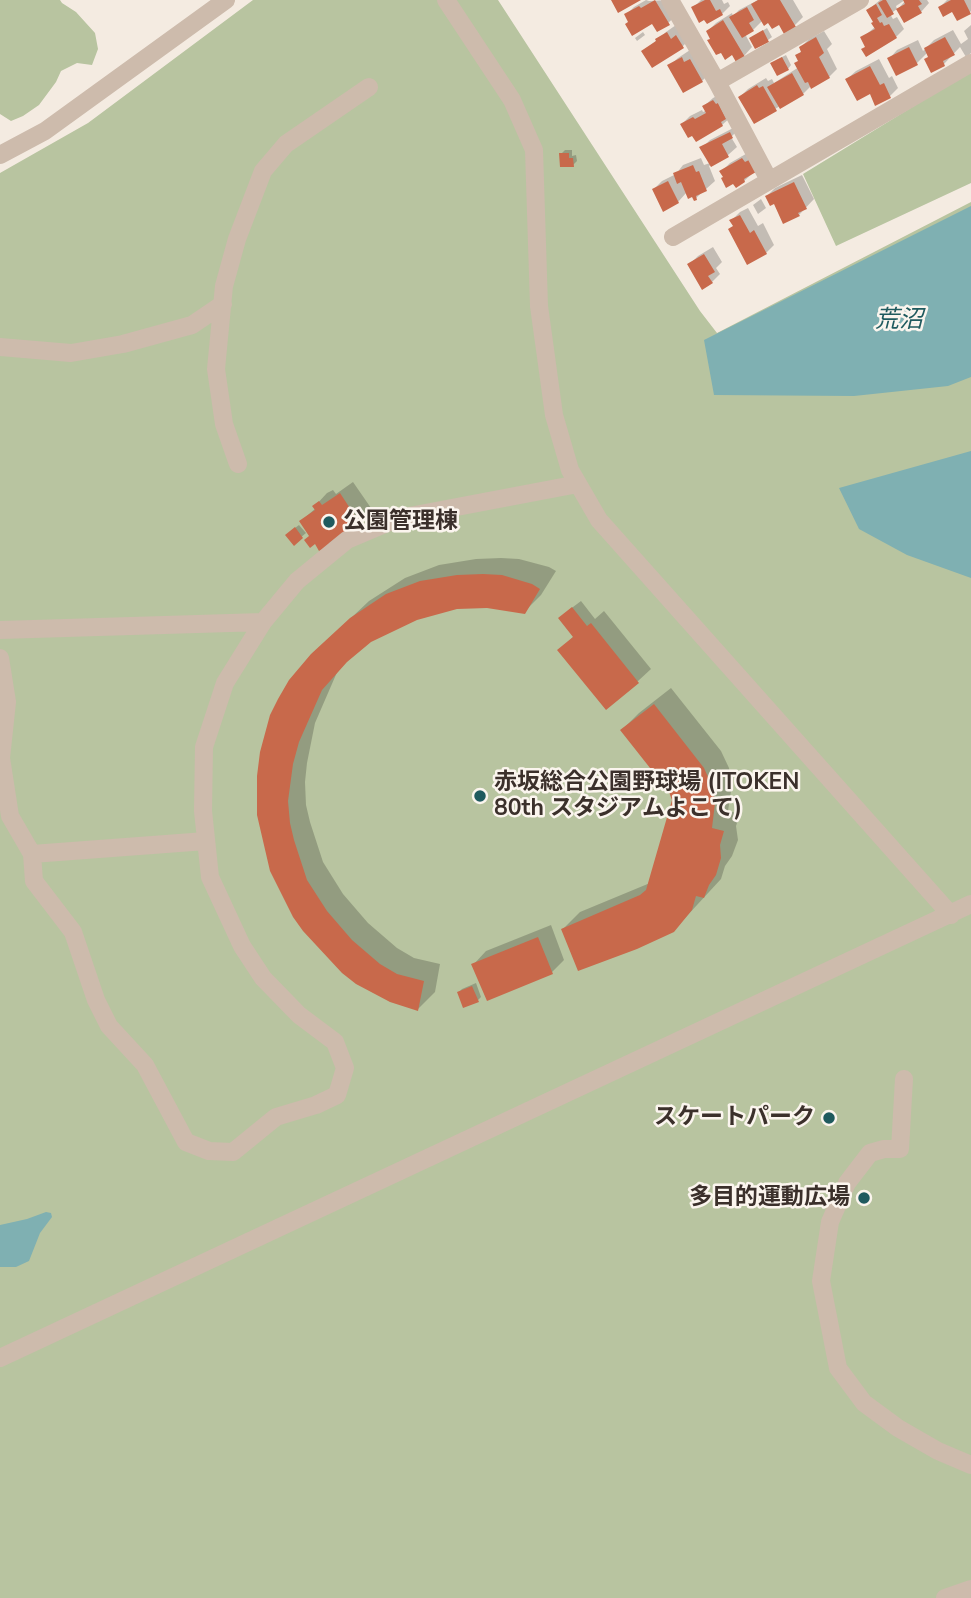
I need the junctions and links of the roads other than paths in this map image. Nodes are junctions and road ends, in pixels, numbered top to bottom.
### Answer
1 (226, 0) edge
2 (446, 0) edge
3 (670, 0) edge
4 (860, 0) edge
5 (971, 63) edge
6 (717, 82) junction
7 (369, 87) dead end
8 (0, 155) edge
9 (769, 180) junction
10 (673, 237) dead end
11 (223, 304) junction
12 (0, 347) edge
13 (238, 464) dead end
14 (578, 484) junction
15 (263, 621) junction
16 (0, 630) edge
17 (0, 658) edge
18 (206, 841) junction
19 (32, 854) junction
20 (971, 904) edge
21 (951, 915) junction
22 (904, 1079) dead end
23 (0, 1357) edge
24 (971, 1465) edge
25 (971, 1589) edge
26 (945, 1598) edge

1 - 8 street
2 - 14 street
3 - 6 street
4 - 6 street
5 - 9 street
6 - 9 street
7 - 11 street
9 - 10 street
11 - 12 street
11 - 13 street
14 - 15 street
14 - 21 street
15 - 16 street
15 - 18 street
17 - 19 street
18 - 19 street
18 - 19 street
20 - 21 street
21 - 23 street
22 - 24 street
25 - 26 street

